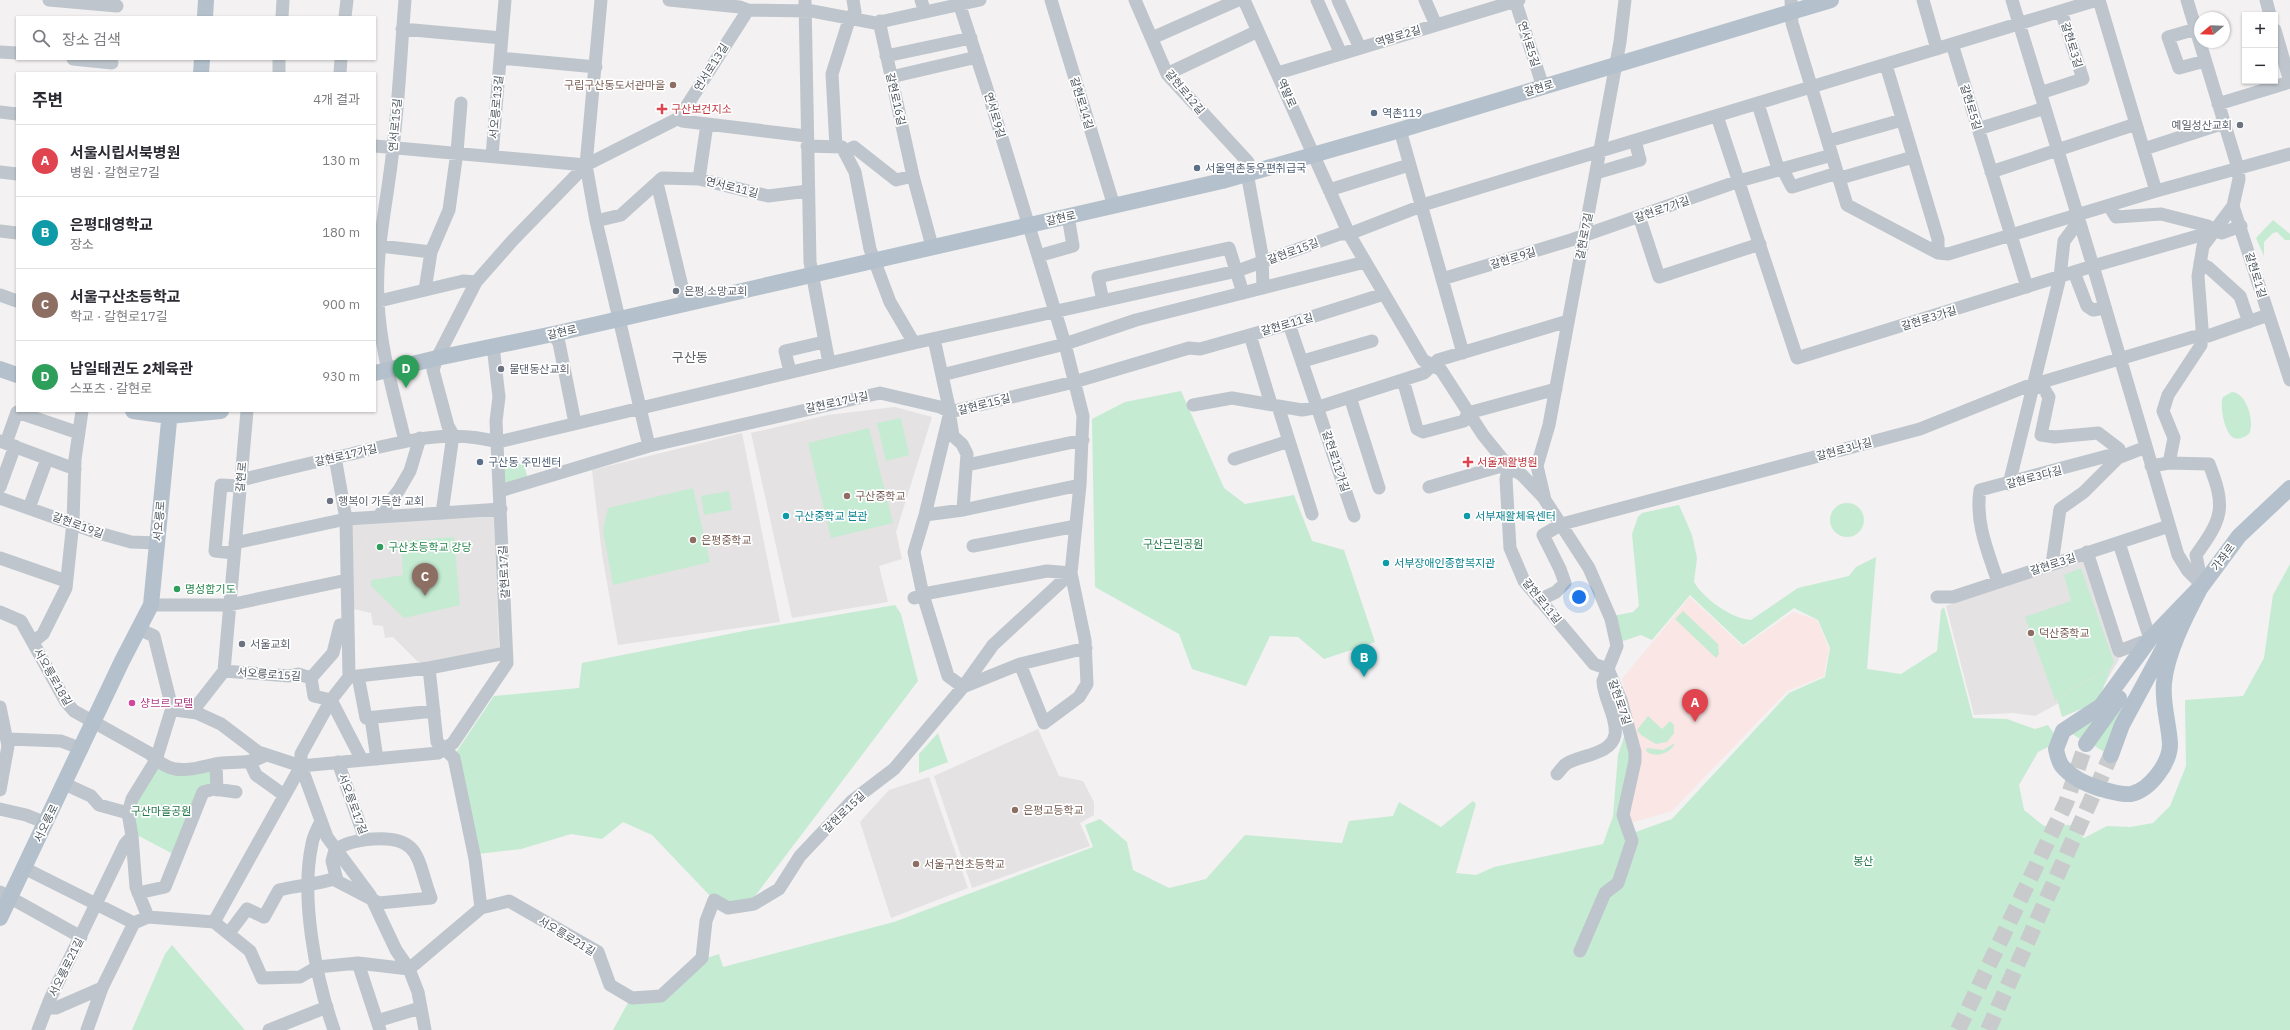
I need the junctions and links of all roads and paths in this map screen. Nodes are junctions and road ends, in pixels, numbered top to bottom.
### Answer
1 (49, 0) edge
2 (206, 0) edge
3 (283, 0) edge
4 (347, 0) edge
5 (405, 0) edge
6 (505, 0) edge
7 (601, 0) edge
8 (669, 0) edge
9 (674, 0) edge
10 (853, 0) edge
11 (980, 0) edge
12 (1051, 0) edge
13 (1135, 0) edge
14 (1238, 0) edge
15 (1244, 0) edge
16 (1317, 0) edge
17 (1338, 0) edge
18 (1425, 0) edge
19 (1517, 0) edge
20 (1625, 0) edge
21 (1831, 0) edge
22 (1923, 0) edge
23 (2012, 0) edge
24 (2095, 0) edge
25 (2187, 0) edge
26 (2266, 0) edge
27 (959, 2) edge
28 (805, 6) edge
29 (923, 6) edge
30 (1791, 6) edge
31 (117, 8) edge
32 (748, 10) junction
33 (2061, 11) junction
34 (2269, 12) edge
35 (205, 16) edge
36 (282, 16) edge
37 (345, 16) edge
38 (850, 17) junction
39 (880, 21) junction
40 (2194, 23) edge
41 (2019, 24) junction
42 (1436, 25) junction
43 (402, 29) junction
44 (2194, 30) edge
45 (1258, 31) junction
46 (502, 38) junction
47 (971, 38) junction
48 (1152, 38) junction
49 (2278, 40) edge
50 (1952, 44) junction
51 (1360, 48) junction
52 (2201, 48) edge
53 (1937, 49) junction
54 (0, 52) edge
55 (16, 54) edge
56 (1341, 54) junction
57 (886, 56) junction
58 (977, 57) junction
59 (500, 58) junction
60 (80, 60) edge
61 (202, 60) edge
62 (279, 60) edge
63 (341, 60) edge
64 (2205, 61) junction
65 (1616, 64) junction
66 (112, 65) edge
67 (1886, 65) junction
68 (596, 67) junction
69 (201, 72) edge
70 (278, 72) edge
71 (340, 72) edge
72 (1278, 73) junction
73 (1167, 74) junction
74 (891, 77) junction
75 (2290, 82) edge
76 (1543, 87) junction
77 (1812, 88) junction
78 (2040, 93) junction
79 (461, 103) dead end
80 (1758, 104) junction
81 (2218, 104) junction
82 (2045, 108) junction
83 (0, 112) edge
84 (16, 114) edge
85 (1717, 116) junction
86 (679, 118) junction
87 (1902, 120) junction
88 (707, 124) junction
89 (2136, 124) junction
90 (2224, 124) junction
91 (1978, 129) junction
92 (1400, 130) junction
93 (806, 141) junction
94 (1635, 141) junction
95 (1828, 141) junction
96 (376, 146) edge
97 (393, 148) junction
98 (2144, 149) junction
99 (841, 150) junction
100 (2058, 150) junction
101 (1600, 151) junction
102 (457, 152) junction
103 (2290, 154) edge
104 (1313, 155) junction
105 (1832, 155) junction
106 (492, 156) junction
107 (1913, 157) junction
108 (586, 165) junction
109 (1409, 165) junction
110 (2238, 168) junction
111 (1783, 170) junction
112 (0, 172) edge
113 (1991, 172) junction
114 (1247, 173) junction
115 (1596, 173) junction
116 (16, 174) edge
117 (1838, 175) junction
118 (913, 176) junction
119 (699, 179) junction
120 (1739, 181) junction
121 (657, 182) junction
122 (1329, 190) junction
123 (808, 191) junction
124 (2156, 191) junction
125 (1114, 206) junction
126 (1421, 206) junction
127 (2109, 206) junction
128 (2233, 206) junction
129 (1068, 216) junction
130 (1639, 216) junction
131 (2078, 216) junction
132 (379, 220) edge
133 (596, 221) junction
134 (1029, 226) junction
135 (2241, 226) junction
136 (0, 231) edge
137 (2215, 231) junction
138 (16, 233) edge
139 (1349, 234) junction
140 (1584, 235) junction
141 (2011, 236) junction
142 (1760, 244) junction
143 (380, 246) junction
144 (932, 246) junction
145 (431, 252) junction
146 (1938, 253) junction
147 (1038, 256) junction
148 (875, 259) junction
149 (377, 260) edge
150 (1365, 262) junction
151 (1260, 263) junction
152 (2200, 263) junction
153 (2093, 266) junction
154 (1236, 271) junction
155 (2074, 272) junction
156 (811, 274) junction
157 (2060, 277) junction
158 (1442, 278) junction
159 (476, 282) junction
160 (2027, 287) junction
161 (1262, 288) junction
162 (425, 290) junction
163 (1243, 293) junction
164 (1384, 294) junction
165 (0, 296) edge
166 (16, 301) edge
167 (1103, 301) junction
168 (376, 302) edge
169 (686, 303) junction
170 (2106, 308) junction
171 (1055, 312) junction
172 (2268, 315) junction
173 (620, 318) junction
174 (1568, 321) junction
175 (2249, 322) junction
176 (1290, 324) junction
177 (553, 334) junction
178 (1250, 335) junction
179 (2202, 336) junction
180 (934, 339) junction
181 (1372, 341) dead end
182 (824, 342) junction
183 (914, 343) junction
184 (1065, 344) junction
185 (493, 346) junction
186 (1188, 348) joint
187 (1463, 353) junction
188 (437, 358) junction
189 (2121, 360) junction
190 (1303, 361) junction
191 (829, 363) junction
192 (1431, 365) junction
193 (0, 368) edge
194 (382, 371) edge
195 (790, 372) junction
196 (16, 375) edge
197 (942, 375) junction
198 (1403, 380) junction
199 (2290, 380) edge
200 (1074, 382) junction
201 (2033, 386) junction
202 (1556, 389) junction
203 (1350, 397) junction
204 (1193, 405) dead end
205 (1274, 405) junction
206 (1318, 406) junction
207 (639, 407) junction
208 (82, 412) edge
209 (145, 412) edge
210 (204, 412) edge
211 (247, 412) edge
212 (950, 412) junction
213 (170, 414) edge
214 (1468, 414) junction
215 (575, 423) junction
216 (79, 433) junction
217 (453, 434) junction
218 (420, 438) junction
219 (1082, 440) junction
220 (1289, 440) junction
221 (405, 441) junction
222 (498, 442) junction
223 (7, 444) edge
224 (649, 446) junction
225 (2146, 447) junction
226 (335, 457) junction
227 (1234, 458) dead end
228 (2118, 458) junction
229 (47, 459) junction
230 (2169, 463) junction
231 (967, 465) junction
232 (2151, 466) junction
233 (1509, 467) junction
234 (75, 469) junction
235 (240, 483) junction
236 (2009, 484) junction
237 (1080, 486) junction
238 (0, 487) edge
239 (1429, 487) dead end
240 (1379, 488) dead end
241 (2289, 489) edge
242 (500, 491) junction
243 (0, 498) edge
244 (1545, 500) junction
245 (29, 508) junction
246 (501, 509) junction
247 (963, 510) junction
248 (442, 513) junction
249 (1312, 514) dead end
250 (925, 515) junction
251 (1354, 516) dead end
252 (378, 517) junction
253 (346, 519) junction
254 (73, 522) junction
255 (1562, 524) junction
256 (1076, 526) junction
257 (2169, 526) junction
258 (158, 543) junction
259 (2120, 543) junction
260 (973, 546) dead end
261 (234, 548) junction
262 (2087, 552) junction
263 (0, 558) edge
264 (2052, 564) junction
265 (1071, 573) junction
266 (347, 580) junction
267 (66, 581) junction
268 (1998, 582) junction
269 (2202, 585) junction
270 (1937, 596) dead end
271 (919, 597) junction
272 (1539, 600) junction
273 (151, 605) junction
274 (229, 605) junction
275 (0, 612) edge
276 (348, 624) junction
277 (139, 629) junction
278 (2169, 637) junction
279 (2150, 639) junction
280 (33, 642) junction
281 (1086, 648) junction
282 (506, 653) junction
283 (1020, 664) junction
284 (429, 668) junction
285 (1608, 669) junction
286 (224, 671) junction
287 (354, 677) junction
288 (311, 678) junction
289 (962, 687) junction
290 (331, 700) junction
291 (0, 707) edge
292 (172, 708) junction
293 (434, 711) junction
294 (192, 712) junction
295 (371, 718) junction
296 (94, 724) junction
297 (8, 739) junction
298 (2086, 744) tunnel mouth
299 (444, 748) junction
300 (82, 749) junction
301 (266, 755) junction
302 (2111, 755) tunnel mouth
303 (377, 758) junction
304 (156, 760) junction
305 (362, 760) junction
306 (250, 762) junction
307 (338, 762) junction
308 (216, 764) junction
309 (301, 766) junction
310 (1557, 774) dead end
311 (65, 784) junction
312 (0, 790) edge
313 (217, 790) junction
314 (236, 792) dead end
315 (284, 795) junction
316 (0, 809) edge
317 (128, 813) junction
318 (320, 821) junction
319 (46, 823) junction
320 (132, 836) junction
321 (365, 839) junction
322 (335, 850) junction
323 (24, 868) junction
324 (337, 880) junction
325 (308, 885) junction
326 (138, 893) junction
327 (5, 895) edge
328 (372, 898) junction
329 (714, 900) joint
330 (96, 904) junction
331 (481, 908) junction
332 (148, 917) junction
333 (0, 918) edge
334 (214, 922) junction
335 (134, 923) junction
336 (229, 933) junction
337 (81, 937) junction
338 (1580, 951) dead end
339 (358, 963) junction
340 (317, 967) junction
341 (409, 969) junction
342 (102, 988) junction
343 (327, 1007) junction
344 (48, 1008) junction
345 (420, 1008) junction
346 (378, 1026) edge
347 (272, 1029) edge
348 (38, 1030) edge
349 (87, 1030) edge
350 (334, 1030) edge
351 (425, 1030) edge

1 - 31 street
2 - 35 main road
3 - 36 street
4 - 37 street
5 - 43 street, 연서로15길
6 - 46 street, 서오릉로13길
7 - 68 street
8 - 9 street
9 - 32 street
10 - 38 street
11 - 27 street
12 - 125 street, 갈현로14길
13 - 48 street, 갈현로12길
14 - 48 street
15 - 45 street, 역말로
16 - 56 street
17 - 51 street, 역말로2길
18 - 42 street, 역말로2길
19 - 42 street, 역말로2길
19 - 76 street, 연서로5길
20 - 65 street, 갈현로7길
21 - 30 main road, 갈현로
22 - 53 street
23 - 41 street
24 - 33 street
24 - 89 street
25 - 40 street
26 - 34 street
27 - 29 street
27 - 47 street, 연서로9길
28 - 32 street
28 - 38 street
28 - 93 street
29 - 39 street
30 - 65 main road, 갈현로
30 - 77 street
32 - 86 street, 연서로13길
33 - 41 street, 갈현로3길
33 - 78 street, 갈현로3길
38 - 39 street
38 - 99 street
39 - 57 street, 갈현로16길
41 - 50 street, 갈현로3길
41 - 78 street
42 - 51 street, 역말로2길
43 - 46 street
43 - 97 street, 연서로15길
44 - 64 street
45 - 72 street, 역말로
45 - 73 street
46 - 59 street, 서오릉로13길
47 - 57 street
47 - 58 street, 연서로9길
48 - 73 street, 갈현로12길
49 - 75 street
50 - 53 street
50 - 91 street, 갈현로5길
51 - 56 street, 역말로2길
52 - 64 street
53 - 67 street
54 - 55 street
56 - 72 street, 역말로2길
57 - 74 street, 갈현로16길
58 - 74 street
58 - 134 street, 연서로9길
59 - 68 street
59 - 106 street, 서오릉로13길
60 - 66 street
61 - 69 main road
62 - 70 street
63 - 71 street
64 - 81 street
65 - 76 main road, 갈현로
65 - 101 street, 갈현로7길
67 - 77 street
67 - 87 street
68 - 108 street
72 - 104 street, 역말로
73 - 114 street, 갈현로12길
74 - 118 street, 갈현로16길
75 - 81 street
76 - 92 main road, 갈현로
77 - 80 street
77 - 95 street
78 - 82 street
79 - 102 street
80 - 85 street
80 - 111 street
81 - 90 street
82 - 91 street
82 - 100 street
83 - 84 street
85 - 94 street
85 - 120 street
86 - 88 street
86 - 108 street
87 - 95 street
87 - 107 street
88 - 93 street
88 - 119 street
89 - 98 street
89 - 100 street
90 - 98 street
90 - 110 street
91 - 113 street, 갈현로5길
92 - 104 main road, 갈현로
92 - 109 street
93 - 99 street
93 - 123 street
94 - 101 street
94 - 115 street
95 - 105 street
96 - 97 street
97 - 102 street
97 - 132 street, 연서로15길
98 - 124 street
99 - 118 street
99 - 148 street
100 - 113 street
100 - 131 street
101 - 115 street, 갈현로7길
101 - 126 street
102 - 106 street
102 - 145 street
103 - 110 street
104 - 114 main road, 갈현로
104 - 122 street
105 - 111 street
105 - 117 street
106 - 108 street
107 - 117 street
107 - 146 street
108 - 133 street
108 - 159 street
109 - 122 street
109 - 126 street
110 - 124 street
110 - 128 street
111 - 117 street
111 - 120 street, 갈현로7가길
112 - 116 street
113 - 141 street, 갈현로5길
114 - 125 main road, 갈현로
114 - 151 street
115 - 140 street, 갈현로7길
117 - 146 street
118 - 144 street, 갈현로16길
119 - 121 street, 연서로11길
119 - 123 street, 연서로11길
120 - 130 street, 갈현로7가길
120 - 142 street
121 - 133 street
121 - 169 street
122 - 139 street
123 - 156 street
124 - 127 street
125 - 129 main road, 갈현로
126 - 139 street
126 - 158 street
127 - 131 street
127 - 137 street
128 - 135 street, 갈현로1길
128 - 137 street
129 - 134 main road, 갈현로
129 - 147 street
130 - 140 street, 갈현로7가길
130 - 142 street
131 - 141 street
131 - 153 street
131 - 157 street
132 - 143 street, 연서로15길
133 - 173 street
134 - 144 main road, 갈현로
134 - 147 street
135 - 137 street
135 - 172 street, 갈현로1길
136 - 138 street
137 - 152 street
137 - 153 street
139 - 150 street
139 - 151 street, 갈현로15길
140 - 158 street, 갈현로9길
140 - 174 street, 갈현로7길
141 - 146 street
141 - 160 street, 갈현로5길
142 - 160 street, 갈현로3가길
143 - 145 street
143 - 149 street, 연서로15길
144 - 148 main road, 갈현로
145 - 162 street
147 - 171 street
148 - 156 main road, 갈현로
148 - 183 street
149 - 168 street, 연서로15길
150 - 161 street
150 - 164 street
151 - 154 street, 갈현로15길
151 - 161 street
152 - 175 street
152 - 179 street
153 - 155 street, 갈현로3가길
153 - 170 street
154 - 163 street
154 - 167 street, 갈현로15길
154 - 167 street
155 - 157 street, 갈현로3가길
155 - 170 street
156 - 169 main road, 갈현로
156 - 182 street
157 - 160 street, 갈현로3가길
157 - 201 street
158 - 187 street
159 - 162 street
159 - 188 street
161 - 163 street
162 - 168 street
163 - 184 street
164 - 176 street, 갈현로11길
164 - 192 street
165 - 166 street
167 - 171 street, 갈현로15길
168 - 194 street, 연서로15길
169 - 173 main road, 갈현로
170 - 189 street
171 - 180 street
171 - 184 street
172 - 175 street
172 - 199 street, 갈현로1길
173 - 177 main road, 갈현로
173 - 207 street
174 - 187 street
174 - 202 street, 갈현로7길
175 - 179 street
176 - 178 street, 갈현로11길
176 - 190 street, 갈현로11가길
177 - 185 main road, 갈현로
177 - 215 street
178 - 186 street, 갈현로11길
178 - 205 street
179 - 189 street
179 - 230 street
180 - 183 street
180 - 197 street
181 - 190 street
182 - 191 street
182 - 195 street
183 - 191 street
184 - 197 street
184 - 200 street
185 - 188 main road, 갈현로
185 - 222 street, 갈현로17길
186 - 200 street, 갈현로15길
187 - 192 street
188 - 194 main road, 갈현로
188 - 217 street
189 - 201 street, 갈현로3나길
189 - 225 street
190 - 206 street, 갈현로11가길
191 - 195 street
192 - 198 street
192 - 214 street
193 - 196 main road
194 - 221 street
195 - 207 street
197 - 212 street
198 - 203 street
198 - 214 street
200 - 212 street, 갈현로15길
200 - 219 street
201 - 228 street
201 - 236 street
201 - 255 street, 갈현로3나길
202 - 214 street
202 - 244 street, 갈현로7길
203 - 206 street
203 - 240 street
204 - 205 street
205 - 206 street
205 - 220 street
206 - 251 street, 갈현로11가길
207 - 215 street
207 - 224 street
208 - 216 street
209 - 213 main road
210 - 213 main road
211 - 235 street, 갈현로
212 - 224 street, 갈현로17나길
212 - 231 street
212 - 250 street, 갈현로15길
213 - 258 main road, 서오릉로
214 - 233 street
215 - 222 street
216 - 223 street
216 - 234 street
217 - 218 street, 갈현로17가길
217 - 222 street, 갈현로17가길
217 - 248 street
218 - 221 street, 갈현로17가길
218 - 252 street
219 - 231 street
219 - 237 street
220 - 227 street
220 - 249 street
221 - 226 street, 갈현로17가길
222 - 242 street, 갈현로17길
223 - 229 street
223 - 238 street
224 - 242 street
225 - 228 street, 갈현로3다길
225 - 232 street
226 - 235 street, 갈현로17가길
226 - 253 street
228 - 236 street, 갈현로3다길
228 - 264 street, 갈현로3다길
229 - 234 street
229 - 245 street
230 - 232 street
230 - 269 street
231 - 247 street
232 - 257 street
233 - 239 street
233 - 244 street
233 - 272 street, 갈현로11길
234 - 254 street
235 - 261 street, 갈현로
235 - 261 street
236 - 268 street, 갈현로3다길
237 - 247 street
237 - 256 street
241 - 269 main road, 가좌로
242 - 246 street, 갈현로17길
243 - 245 street, 갈현로19길
244 - 255 street, 갈현로7길
245 - 254 street, 갈현로19길
246 - 248 street
246 - 282 street, 갈현로17길
247 - 250 street
248 - 252 street
250 - 271 street, 갈현로15길
252 - 253 street
253 - 261 street
253 - 266 street
254 - 258 street, 갈현로19길
254 - 267 street, 서오릉로18길
255 - 272 street, 갈현로3나길
255 - 285 street, 갈현로7길
256 - 260 street
256 - 265 street
257 - 259 street, 갈현로3길
257 - 269 street
258 - 273 main road, 서오릉로
259 - 262 street, 갈현로3길
259 - 279 street
261 - 274 street, 서오릉로15길
262 - 264 street, 갈현로3길
262 - 279 street
263 - 267 street
264 - 268 street, 갈현로3길
265 - 271 street
265 - 281 street
265 - 289 street, 갈현로15길
266 - 274 street
266 - 276 street
267 - 280 street, 서오릉로18길
268 - 270 street, 갈현로3길
269 - 278 main road, 가좌로
269 - 279 main road
269 - 279 main road
271 - 289 street, 갈현로15길
272 - 285 street, 갈현로11길
273 - 274 street
273 - 277 main road, 서오릉로
274 - 286 street, 서오릉로15길
275 - 280 street, 서오릉로18길
276 - 287 street
276 - 288 street, 서오릉로15길
277 - 292 street
277 - 296 main road, 서오릉로
278 - 298 main road, 가좌로
278 - 302 main road, 가좌로
280 - 296 street, 서오릉로18길
281 - 283 street
281 - 283 street
282 - 284 street
282 - 299 street, 갈현로17길
283 - 289 street
284 - 287 street
284 - 293 street
285 - 310 street
285 - 338 street, 갈현로7길
286 - 288 street, 서오릉로15길
286 - 294 street
287 - 290 street
287 - 295 street
288 - 290 street
289 - 329 street, 갈현로15길
290 - 305 street
290 - 309 street
291 - 297 street
292 - 294 street, 서오릉로17길
292 - 304 street
293 - 295 street
293 - 299 street
294 - 301 street, 서오릉로17길
295 - 303 street
296 - 300 main road, 서오릉로
296 - 304 street
297 - 300 street
297 - 312 street
299 - 303 street, 서오릉로17길
299 - 331 street
300 - 311 main road, 서오릉로
301 - 306 street
301 - 309 street, 서오릉로17길
303 - 305 street, 서오릉로17길
304 - 308 street
304 - 317 street
305 - 307 street, 서오릉로17길
306 - 308 street
306 - 315 street
307 - 309 street, 서오릉로17길
307 - 321 street, 서오릉로17길
308 - 313 street
309 - 315 street
309 - 318 street
311 - 317 street
311 - 319 main road, 서오릉로
313 - 314 street
313 - 326 street
315 - 334 street
316 - 319 street
317 - 320 street
318 - 322 street
318 - 325 street
319 - 323 main road, 서오릉로
320 - 326 street
320 - 330 street, 서오릉로21길
321 - 322 street
321 - 328 street, 서오릉로17길
322 - 324 street
322 - 328 street
323 - 327 main road, 서오릉로
323 - 330 street
324 - 325 street
324 - 328 street
325 - 336 street
325 - 340 street
326 - 332 street
327 - 333 main road, 서오릉로
327 - 337 street
328 - 341 street
329 - 331 street, 서오릉로21길
330 - 335 street
330 - 337 street, 서오릉로21길
331 - 341 street, 서오릉로21길
332 - 334 street
332 - 335 street
334 - 336 street
335 - 342 street
336 - 340 street
337 - 344 street, 서오릉로21길
339 - 340 street
339 - 341 street
339 - 346 street
340 - 343 street
341 - 345 street
342 - 344 street
342 - 349 street
343 - 347 street
343 - 350 street
344 - 348 street, 서오릉로21길
345 - 346 street
345 - 351 street

